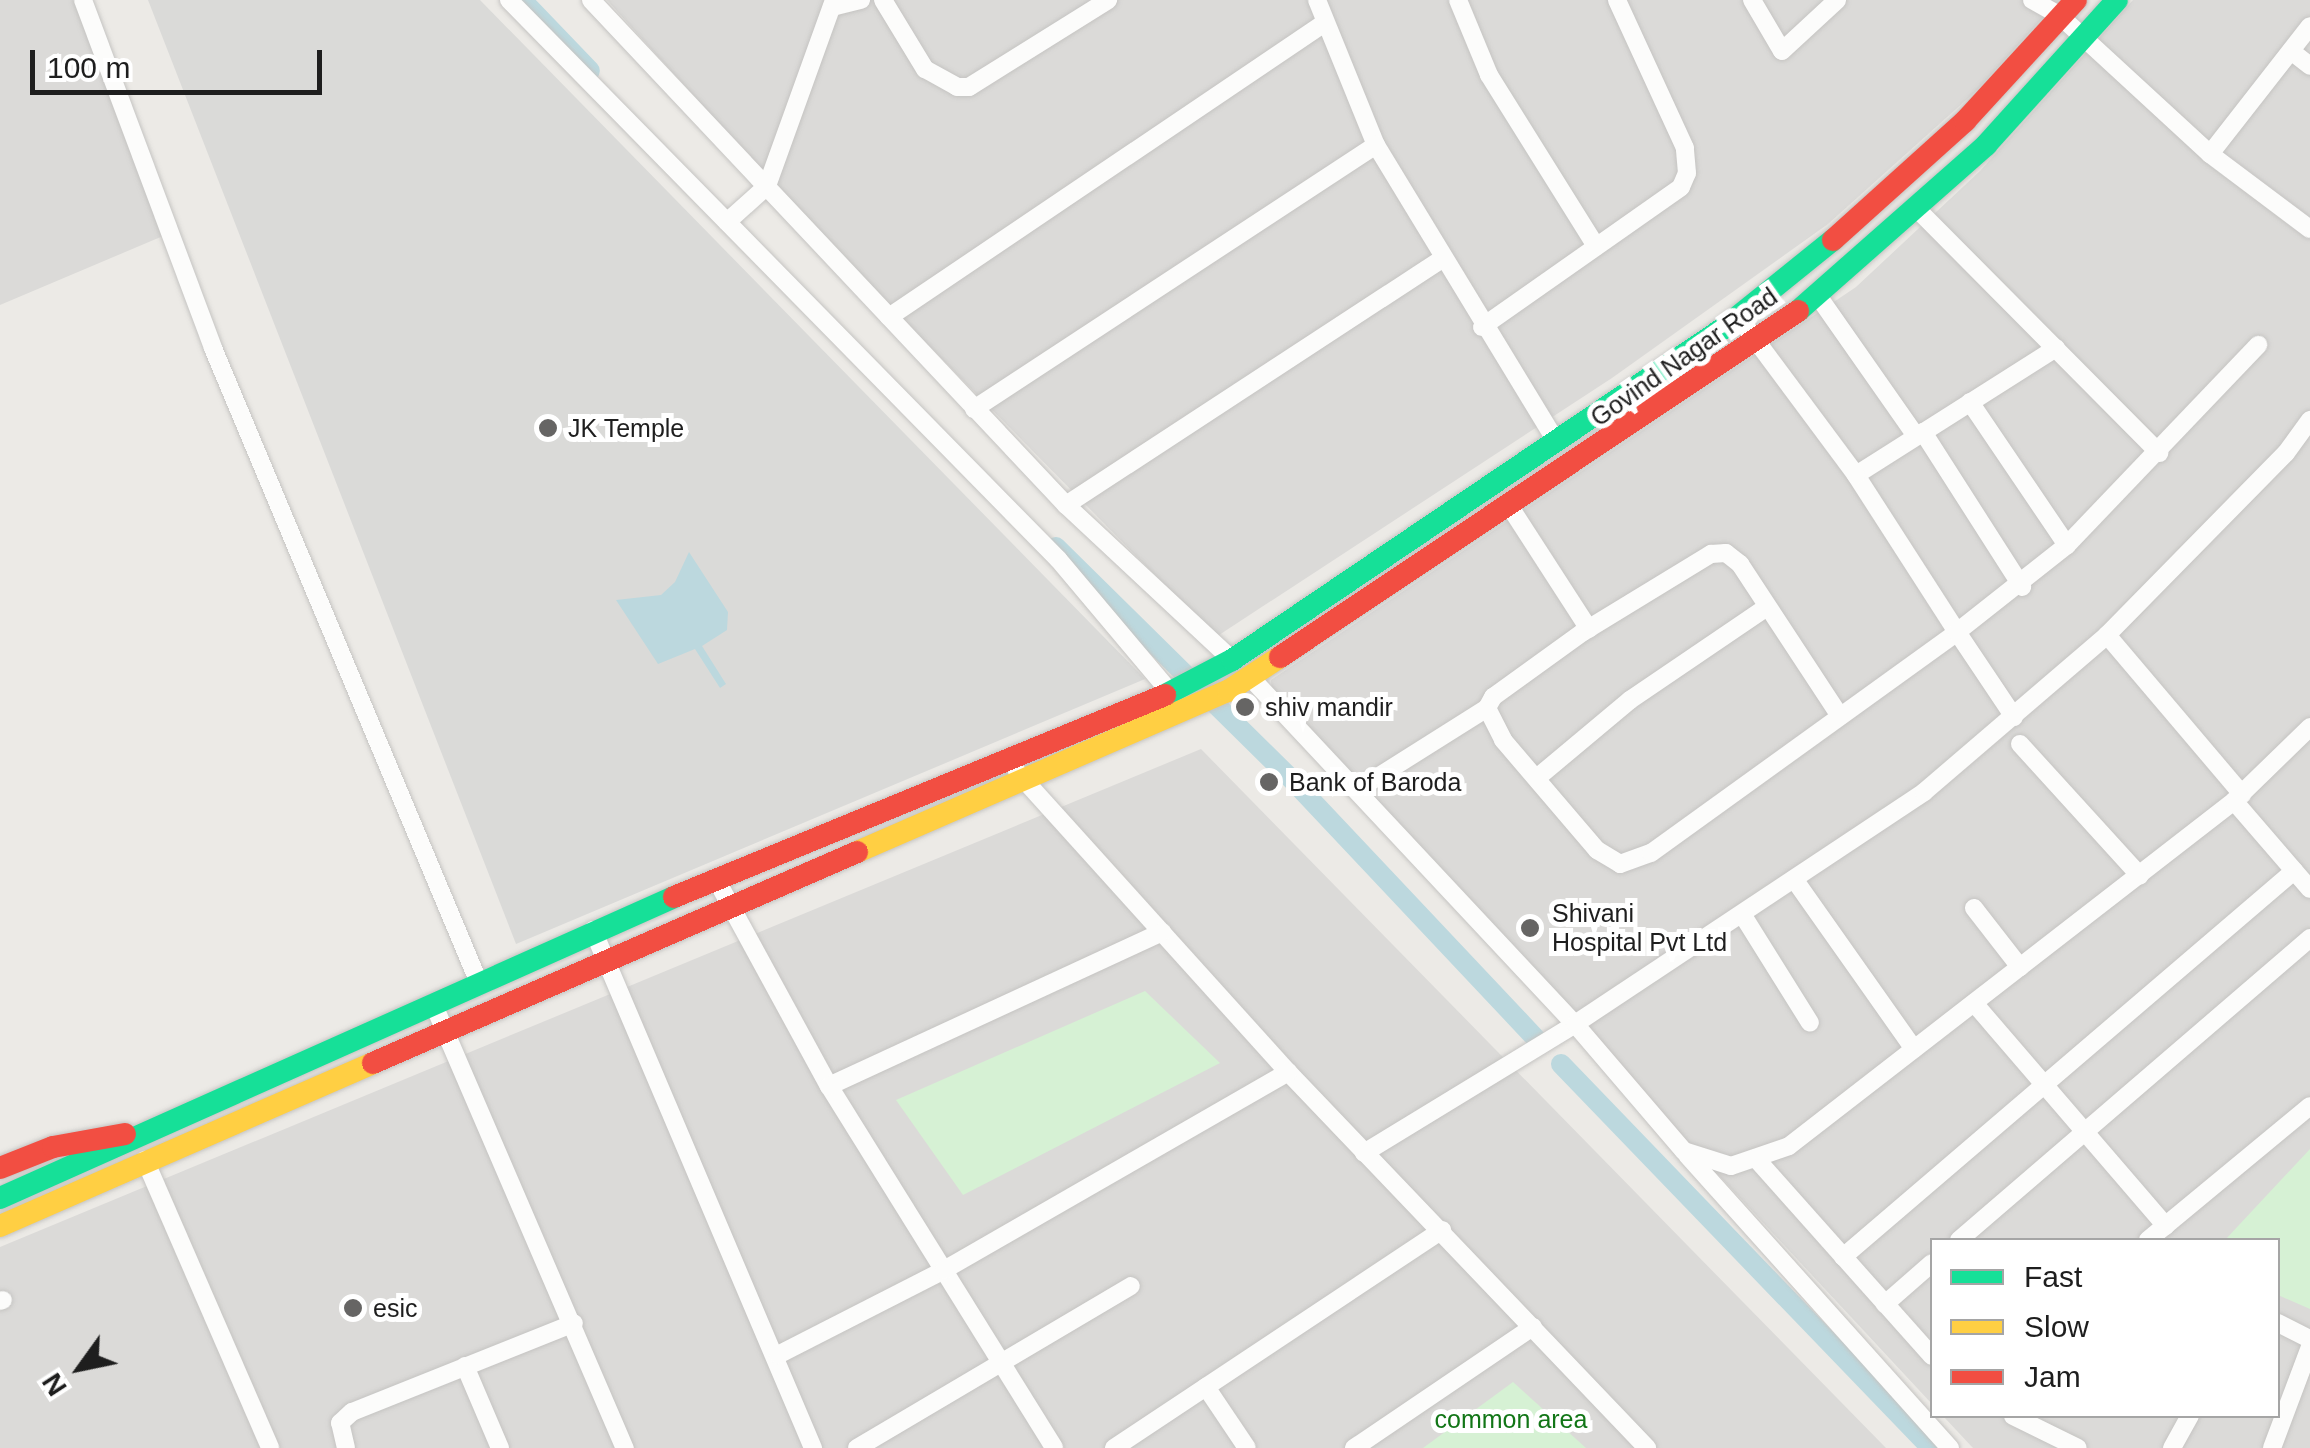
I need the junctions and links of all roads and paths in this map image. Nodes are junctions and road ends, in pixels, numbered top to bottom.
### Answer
1 (83, 0) edge
2 (509, 0) edge
3 (862, 0) edge
4 (883, 0) edge
5 (1108, 0) edge
6 (1317, 0) edge
7 (1458, 0) edge
8 (1617, 0) edge
9 (1752, 0) edge
10 (1836, 0) edge
11 (2032, 0) edge
12 (2117, 0) edge
13 (593, 1) edge
14 (833, 4) edge
15 (2067, 8) edge
16 (1324, 24) junction
17 (2310, 26) edge
18 (2080, 41) junction
19 (2291, 51) junction
20 (2310, 66) edge
21 (1376, 146) junction
22 (2210, 154) junction
23 (767, 186) junction
24 (1917, 208) junction
25 (727, 222) junction
26 (2310, 229) edge
27 (1596, 246) junction
28 (1440, 260) junction
29 (1818, 296) junction
30 (1738, 316) junction
31 (889, 318) junction
32 (1482, 327) junction
33 (1759, 343) junction
34 (2258, 346) dead end
35 (2056, 348) junction
36 (1970, 402) junction
37 (974, 409) junction
38 (2310, 420) edge
39 (1920, 434) junction
40 (1556, 441) junction
41 (2159, 452) junction
42 (1856, 475) junction
43 (1066, 505) junction
44 (1510, 508) junction
45 (2067, 546) junction
46 (2022, 586) junction
47 (1768, 607) junction
48 (1589, 628) junction
49 (1957, 632) junction
50 (2107, 635) junction
51 (1232, 660) junction
52 (1250, 677) junction
53 (1175, 690) junction
54 (1487, 708) junction
55 (1840, 716) junction
56 (2014, 717) junction
57 (2310, 727) edge
58 (2020, 744) dead end
59 (1010, 756) junction
60 (1538, 777) junction
61 (1022, 781) junction
62 (1356, 790) junction
63 (2238, 798) junction
64 (2294, 871) junction
65 (2140, 876) junction
66 (716, 879) junction
67 (1794, 879) junction
68 (2310, 889) edge
69 (732, 905) junction
70 (1974, 908) dead end
71 (1742, 914) junction
72 (593, 930) junction
73 (1162, 932) junction
74 (2310, 938) edge
75 (609, 962) junction
76 (2020, 967) junction
77 (479, 984) junction
78 (432, 1003) junction
79 (1974, 1003) junction
80 (1810, 1022) dead end
81 (1575, 1024) junction
82 (444, 1030) junction
83 (1914, 1049) junction
84 (1288, 1072) junction
85 (2046, 1085) junction
86 (830, 1086) junction
87 (2310, 1106) edge
88 (145, 1130) junction
89 (2086, 1131) junction
90 (1684, 1151) junction
91 (1364, 1152) junction
92 (145, 1160) junction
93 (1759, 1162) junction
94 (0, 1168) edge
95 (77, 1168) junction
96 (0, 1198) edge
97 (0, 1226) edge
98 (2166, 1226) junction
99 (1442, 1230) junction
100 (1961, 1238) edge
101 (2151, 1238) edge
102 (1843, 1257) junction
103 (1930, 1265) edge
104 (944, 1270) junction
105 (1131, 1286) dead end
106 (1885, 1304) junction
107 (574, 1323) junction
108 (2280, 1324) edge
109 (1533, 1328) junction
110 (2310, 1339) edge
111 (2310, 1347) edge
112 (778, 1354) junction
113 (1930, 1354) edge
114 (1002, 1365) junction
115 (464, 1366) junction
116 (1206, 1387) junction
117 (2017, 1418) edge
118 (2189, 1418) edge
119 (270, 1448) edge
120 (346, 1448) edge
121 (500, 1448) edge
122 (625, 1448) edge
123 (813, 1448) edge
124 (856, 1448) edge
125 (1054, 1448) edge
126 (1114, 1448) edge
127 (1247, 1448) edge
128 (1354, 1448) edge
129 (1648, 1448) edge
130 (1950, 1448) edge
131 (2078, 1448) edge
132 (2172, 1448) edge
133 (2272, 1448) edge

1 - 77 street
2 - 25 street
3 - 14 street
4 - 5 street
6 - 16 street
7 - 27 street
8 - 27 street
9 - 10 street
11 - 15 street
12 - 18 main road, Govind Nagar Road
13 - 23 street
14 - 23 street
15 - 18 street
15 - 30 main road, Govind Nagar Road
16 - 21 street
16 - 31 street
17 - 19 street
18 - 22 street
18 - 24 main road, Govind Nagar Road
19 - 20 street
19 - 22 street
21 - 28 street
21 - 37 street
22 - 26 street
23 - 25 street
23 - 31 street
24 - 29 main road, Govind Nagar Road
24 - 35 street
25 - 53 street
27 - 32 street
28 - 32 street
28 - 43 street
29 - 33 main road, Govind Nagar Road
29 - 39 street
30 - 33 street
30 - 40 main road, Govind Nagar Road
31 - 37 street
32 - 40 street
33 - 42 street
33 - 44 main road, Govind Nagar Road
34 - 41 street
35 - 36 street
35 - 41 street
36 - 39 street
36 - 45 street
37 - 43 street
38 - 50 street
39 - 42 street
39 - 46 street
40 - 51 main road, Govind Nagar Road
41 - 45 street
42 - 49 street
43 - 51 street
44 - 48 street
44 - 52 main road, Govind Nagar Road
45 - 46 street
46 - 49 street
47 - 48 street
47 - 55 street
47 - 60 street
48 - 54 street
49 - 55 street
49 - 56 street
50 - 56 street
50 - 63 street
51 - 53 main road, Govind Nagar Road
52 - 61 main road, Govind Nagar Road
52 - 62 street
53 - 59 main road, Govind Nagar Road
54 - 60 street
54 - 62 street
55 - 60 street
56 - 67 street
57 - 63 street
58 - 65 street
59 - 61 street
59 - 66 main road, Govind Nagar Road
61 - 69 main road, Govind Nagar Road
61 - 73 street
62 - 81 street
63 - 64 street
63 - 65 street
64 - 68 street
64 - 85 street
65 - 76 street
66 - 69 street
66 - 72 main road, Govind Nagar Road
67 - 71 street
67 - 83 street
69 - 75 main road, Govind Nagar Road
69 - 86 street
70 - 76 street
71 - 80 street
71 - 81 street
72 - 75 street
72 - 77 main road, Govind Nagar Road
73 - 84 street
73 - 86 street
74 - 89 street
75 - 82 main road, Govind Nagar Road
75 - 112 street
76 - 79 street
77 - 78 main road, Govind Nagar Road
78 - 82 street
78 - 88 main road, Govind Nagar Road
79 - 83 street
79 - 85 street
81 - 90 street
81 - 91 street
82 - 92 main road, Govind Nagar Road
82 - 107 street
83 - 93 street
84 - 91 street
84 - 104 street
85 - 89 street
85 - 102 street
86 - 104 street
87 - 98 street
88 - 94 main road
88 - 95 main road
89 - 98 street
89 - 100 street
90 - 93 street
90 - 130 street
91 - 99 street
92 - 95 main road
92 - 97 main road, Govind Nagar Road
92 - 119 street
93 - 102 street
95 - 96 main road
98 - 101 street
99 - 109 street
99 - 116 street
102 - 106 street
103 - 106 street
104 - 112 street
104 - 114 street
105 - 114 street
106 - 113 street
107 - 115 street
107 - 122 street
108 - 110 street
109 - 128 street
109 - 129 street
111 - 133 street
112 - 123 street
114 - 124 street
114 - 125 street
115 - 120 street
115 - 121 street
116 - 126 street
116 - 127 street
117 - 131 street
118 - 132 street

